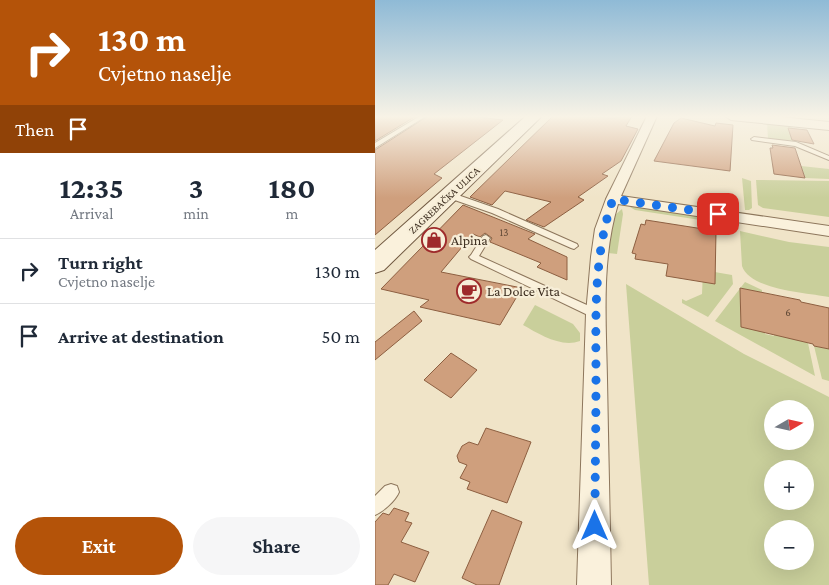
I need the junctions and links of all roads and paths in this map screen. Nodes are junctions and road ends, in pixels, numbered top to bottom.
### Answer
1 (505, 143) edge
2 (639, 143) edge
3 (792, 143) edge
4 (829, 158) edge
5 (449, 195) junction
6 (613, 199) junction
7 (829, 231) edge
8 (486, 238) dead end
9 (574, 246) dead end
10 (375, 264) edge
11 (597, 314) junction
12 (391, 492) dead end
13 (375, 507) edge
14 (595, 585) edge

1 - 5 main road, ZAGREBAČKA ULICA
2 - 6 street
3 - 4 lane
5 - 9 lane
5 - 10 main road, ZAGREBAČKA ULICA
6 - 7 street
6 - 11 street
8 - 11 lane
11 - 14 street
12 - 13 lane

